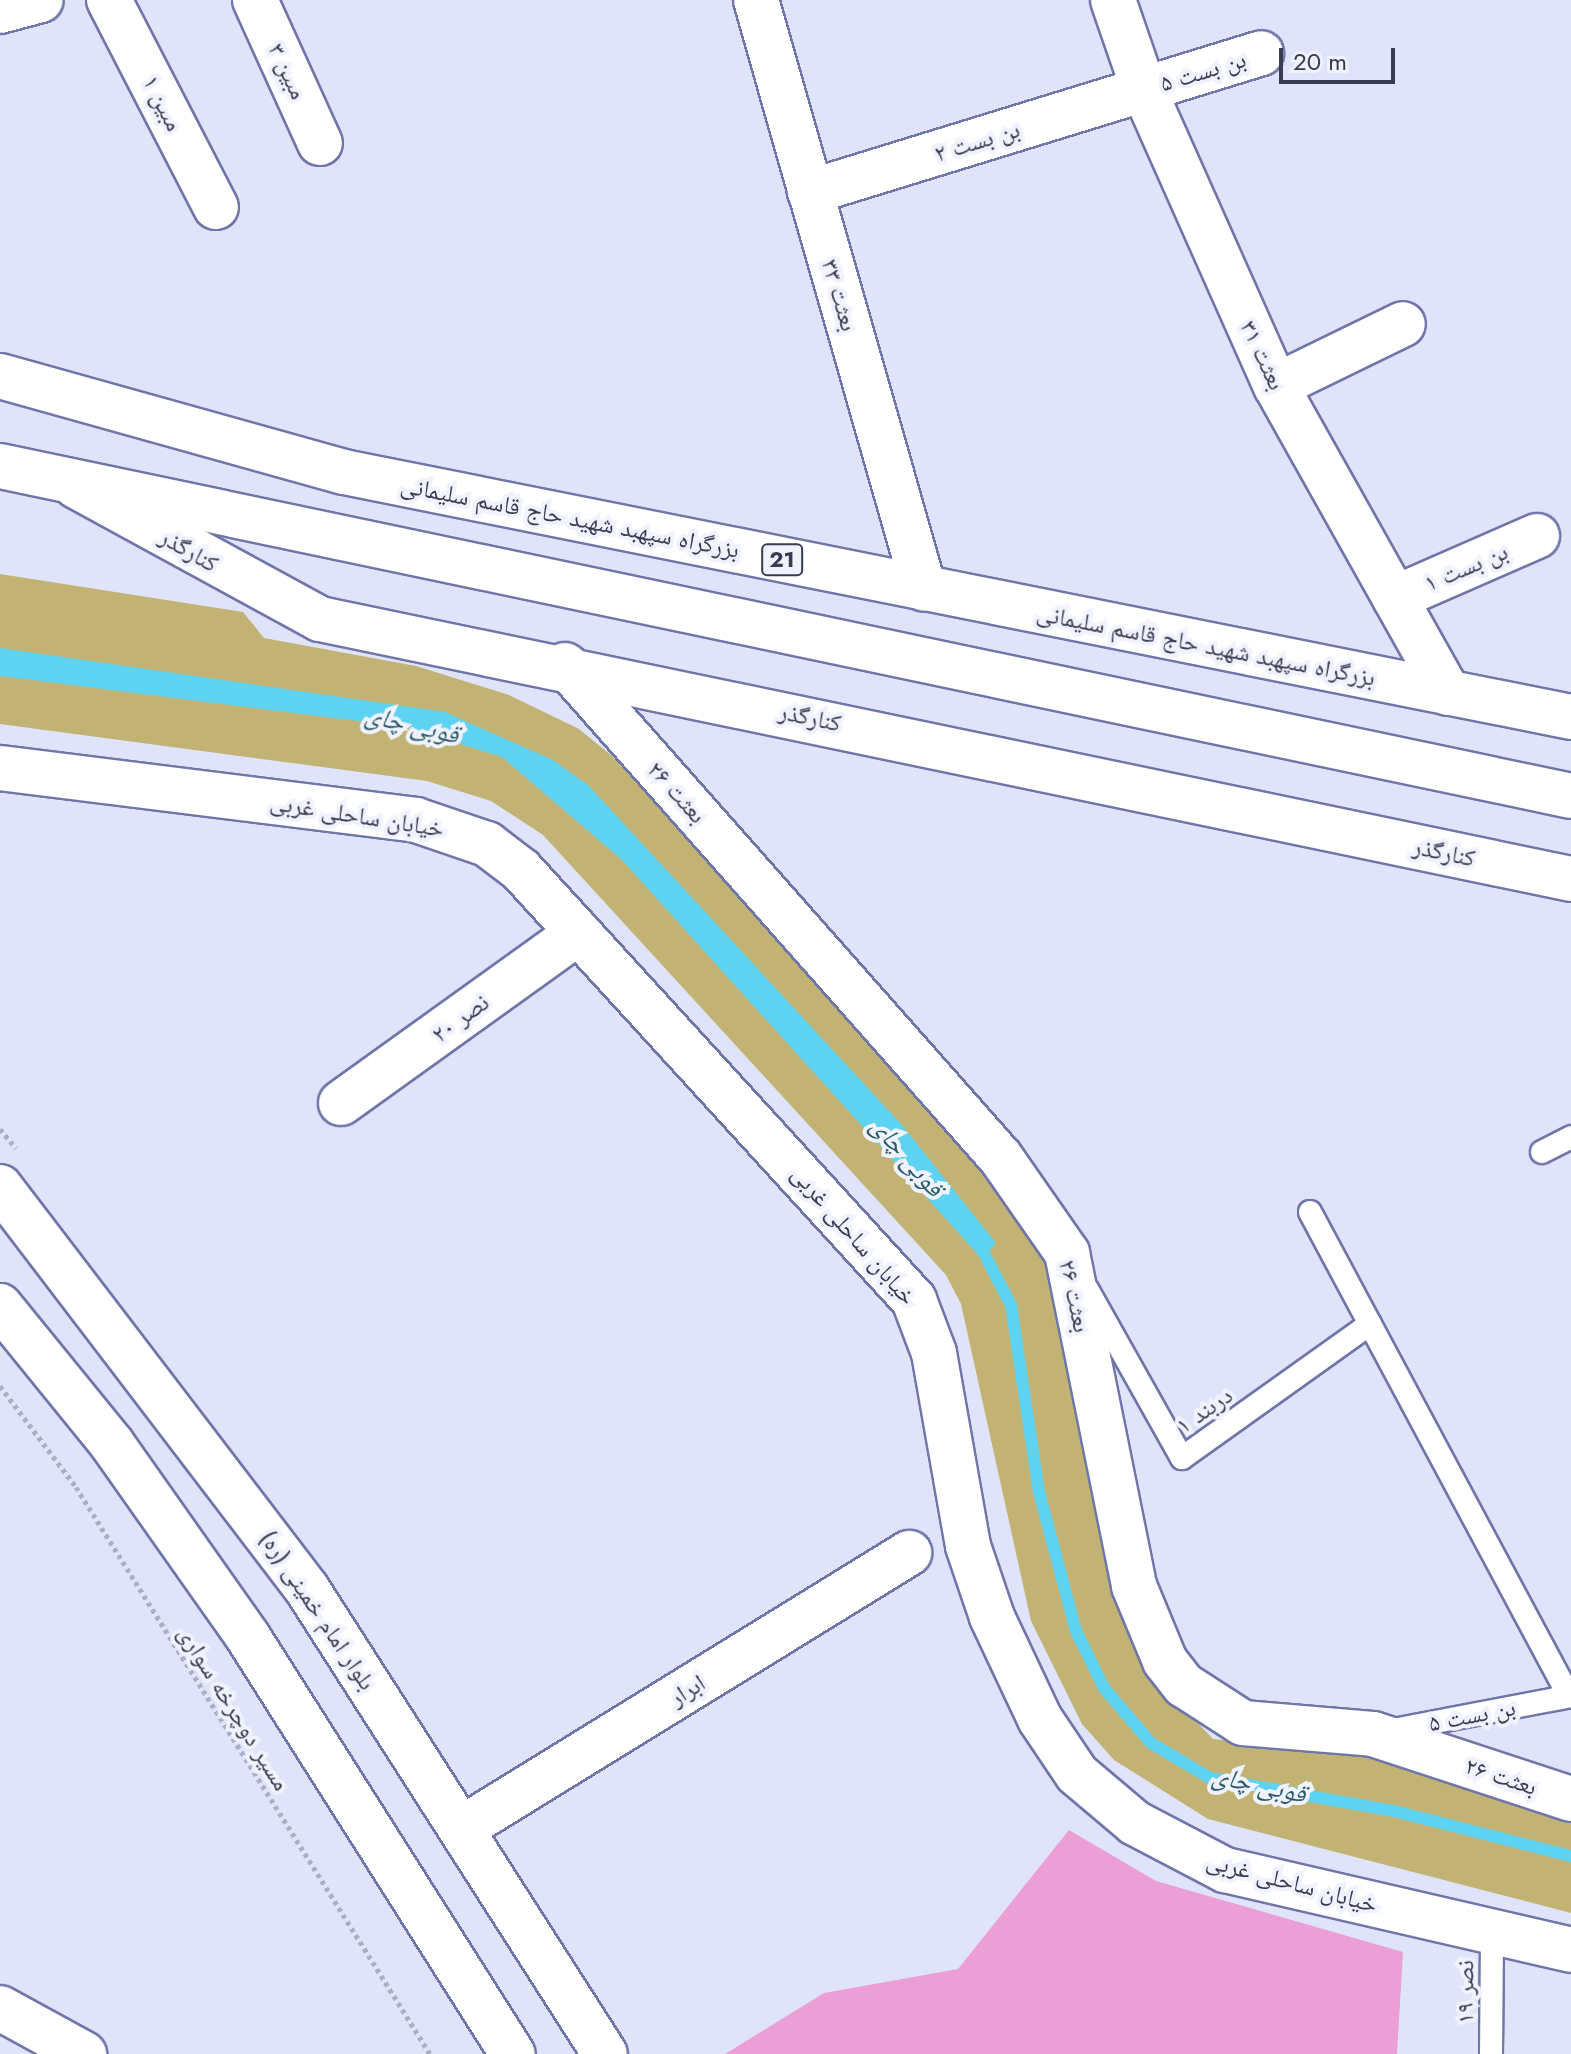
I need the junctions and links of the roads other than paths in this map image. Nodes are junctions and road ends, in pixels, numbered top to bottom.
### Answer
1 (41, 0) edge
2 (109, 0) edge
3 (255, 0) edge
4 (756, 0) edge
5 (1113, 0) edge
6 (0, 11) edge
7 (1261, 53) dead end
8 (1144, 90) junction
9 (320, 143) dead end
10 (810, 192) junction
11 (216, 207) dead end
12 (1403, 324) dead end
13 (0, 376) edge
14 (1276, 386) junction
15 (0, 466) edge
16 (76, 486) junction
17 (1537, 536) dead end
18 (924, 589) junction
19 (1395, 598) junction
20 (565, 665) junction
21 (1448, 693) junction
22 (1571, 717) edge
23 (0, 768) edge
24 (1571, 796) edge
25 (1568, 882) edge
26 (578, 933) junction
27 (341, 1103) dead end
28 (1571, 1137) edge
29 (1542, 1152) dead end
30 (0, 1187) edge
31 (1310, 1212) dead end
32 (1067, 1253) junction
33 (0, 1306) edge
34 (1370, 1324) junction
35 (909, 1553) dead end
36 (1570, 1696) edge
37 (1373, 1734) junction
38 (1571, 1799) edge
39 (464, 1827) junction
40 (1492, 1931) junction
41 (1571, 1950) edge
42 (0, 2008) edge
43 (84, 2054) edge
44 (513, 2054) edge
45 (605, 2054) edge
46 (1491, 2054) edge

1 - 6 main road
2 - 11 main road, مبین ۱
3 - 9 main road, مبین ۳
4 - 10 main road, بعثت ۳۳
5 - 8 main road, بعثت ۳۱
7 - 8 main road, بن بست ۵
8 - 10 main road, بن بست ۲
8 - 14 main road, بعثت ۳۱
10 - 18 main road, بعثت ۳۳
12 - 14 main road
13 - 18 main road, بزرگراه سپهبد شهید حاج قاسم سلیمانی / 21
14 - 19 main road, بعثت ۳۱
15 - 16 main road
16 - 20 main road, کنارگذر
16 - 24 main road
17 - 19 main road, بن بست ۱
18 - 21 main road, بزرگراه سپهبد شهید حاج قاسم سلیمانی / 21
19 - 21 main road, بعثت ۳۱
20 - 25 main road, کنارگذر
20 - 32 main road, بعثت ۲۶
21 - 22 main road, بزرگراه سپهبد شهید حاج قاسم سلیمانی / 21
23 - 26 main road, خیابان ساحلی غربی
26 - 27 main road, نصر ۲۰
26 - 40 main road, خیابان ساحلی غربی
28 - 29 lane
30 - 39 main road, بلوار امام خمینی (ره)
31 - 34 lane
32 - 34 lane, دربند ۱
32 - 37 main road, بعثت ۲۶
33 - 44 main road
34 - 36 lane
35 - 39 main road, ابرار
36 - 37 lane, بن بست ۵
37 - 38 main road, بعثت ۲۶
39 - 45 main road, بلوار امام خمینی (ره)
40 - 41 main road, خیابان ساحلی غربی
40 - 46 lane, نصر ۱۹
42 - 43 main road

